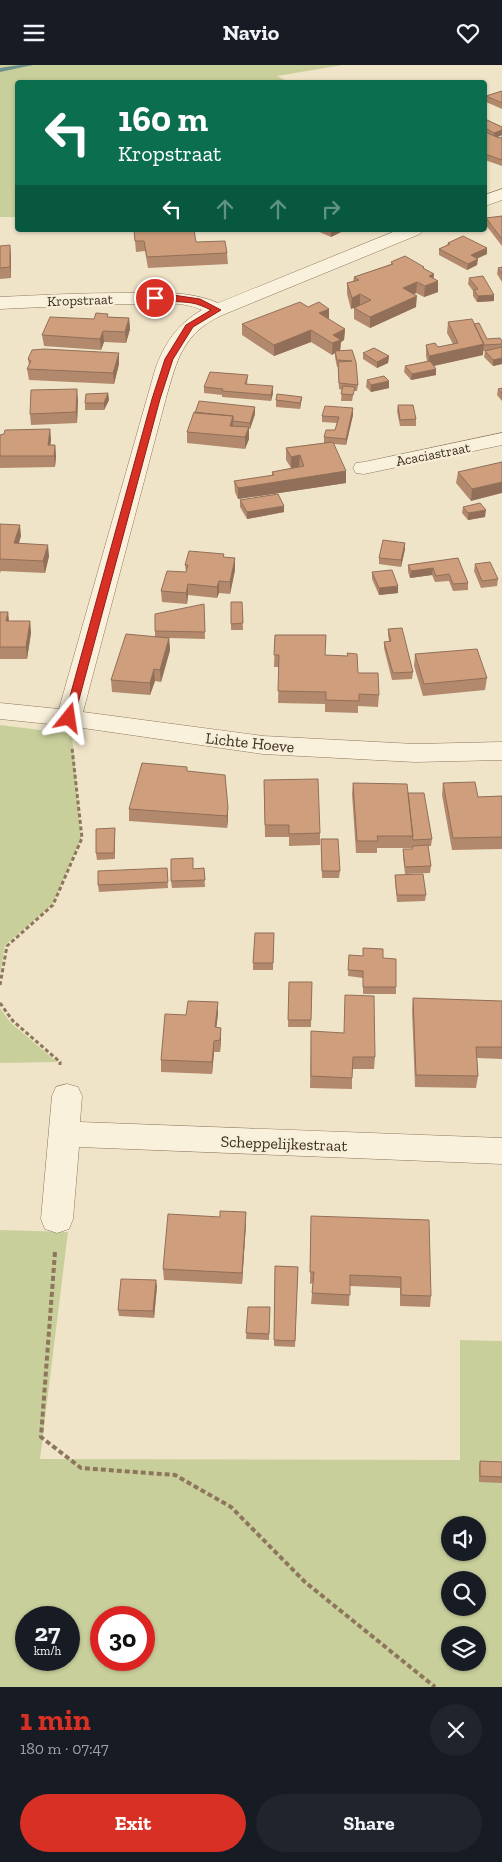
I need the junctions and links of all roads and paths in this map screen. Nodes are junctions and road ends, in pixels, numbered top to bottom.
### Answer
1 (502, 194) edge
2 (487, 200) edge
3 (409, 232) edge
4 (0, 303) edge
5 (217, 310) junction
6 (502, 439) edge
7 (364, 468) dead end
8 (0, 711) edge
9 (69, 718) junction
10 (502, 751) edge
11 (0, 985) edge
12 (0, 1003) edge
13 (67, 1096) joint
14 (66, 1134) junction
15 (502, 1151) edge
16 (57, 1219) joint
17 (435, 1687) edge

1 - 2 street
3 - 5 street
4 - 5 street, Kropstraat
5 - 9 street
6 - 7 street, Acaciastraat
8 - 9 street, Lichte Hoeve
9 - 10 street, Lichte Hoeve
9 - 11 path
12 - 13 path
13 - 14 street
14 - 15 street, Scheppelijkestraat
14 - 16 street
16 - 17 path

